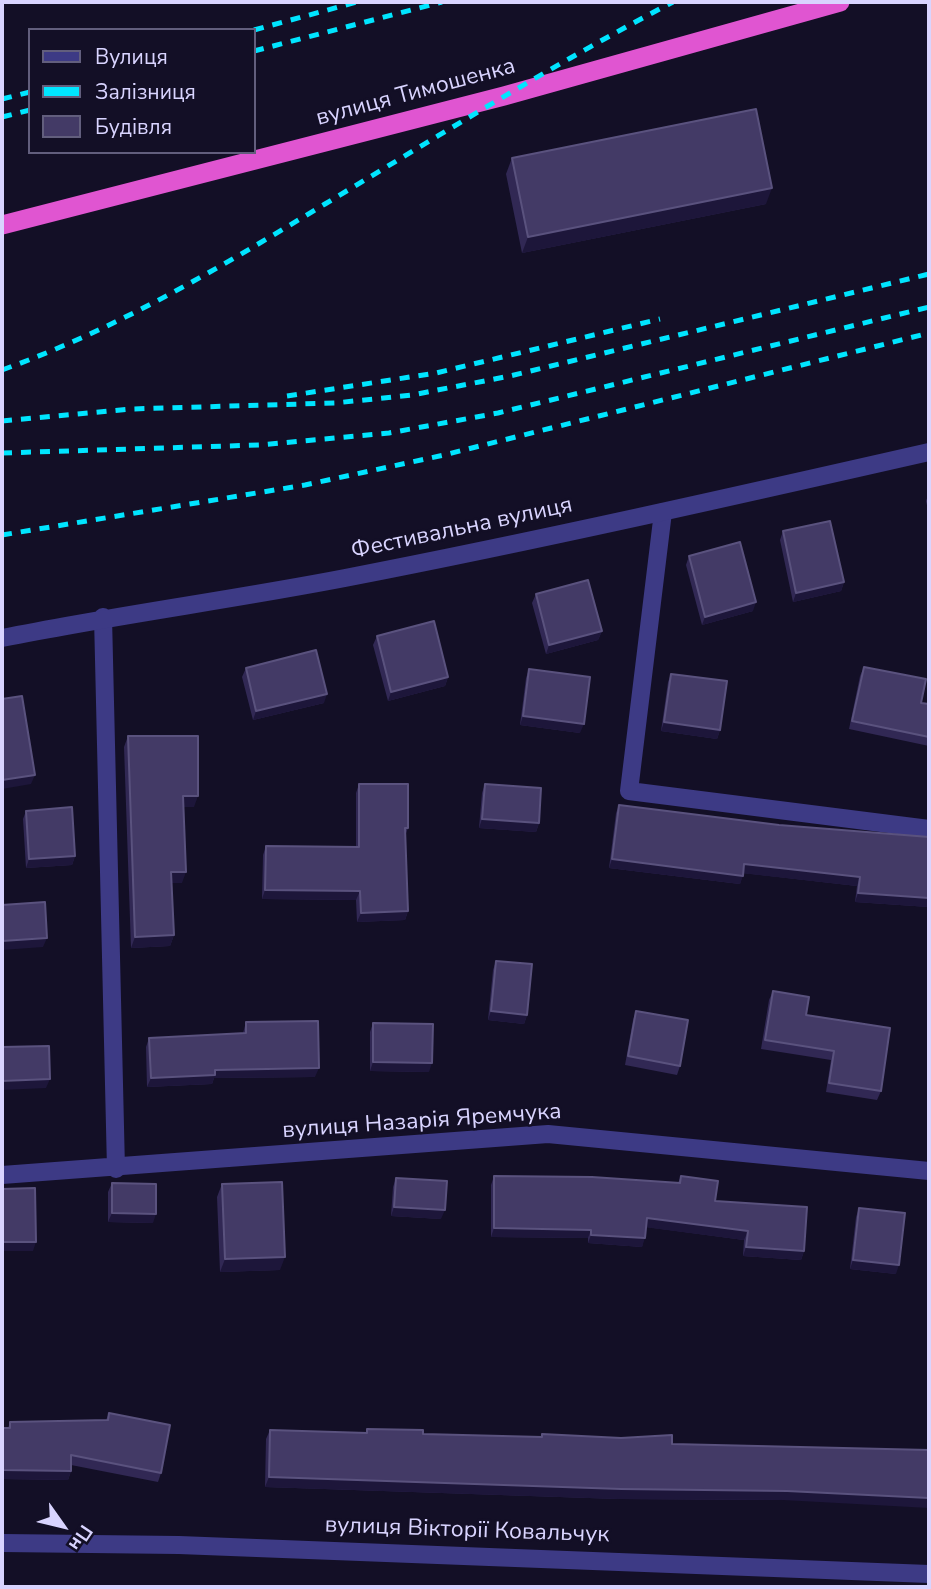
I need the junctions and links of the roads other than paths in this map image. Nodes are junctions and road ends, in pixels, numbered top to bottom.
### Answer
1 (840, 2) edge
2 (2, 225) edge
3 (929, 452) edge
4 (663, 512) junction
5 (103, 617) junction
6 (2, 638) edge
7 (929, 829) edge
8 (116, 1169) junction
9 (929, 1171) edge
10 (2, 1175) edge
11 (2, 1543) edge
12 (929, 1574) edge

1 - 2 highway, вулиця Тимошенка
3 - 4 street, Фестивальна вулиця
4 - 5 street, Фестивальна вулиця
4 - 7 street
5 - 6 street, Фестивальна вулиця
5 - 8 street
8 - 9 street, вулиця Назарія Яремчука
8 - 10 street, вулиця Назарія Яремчука
11 - 12 street, вулиця Вікторії Ковальчук

